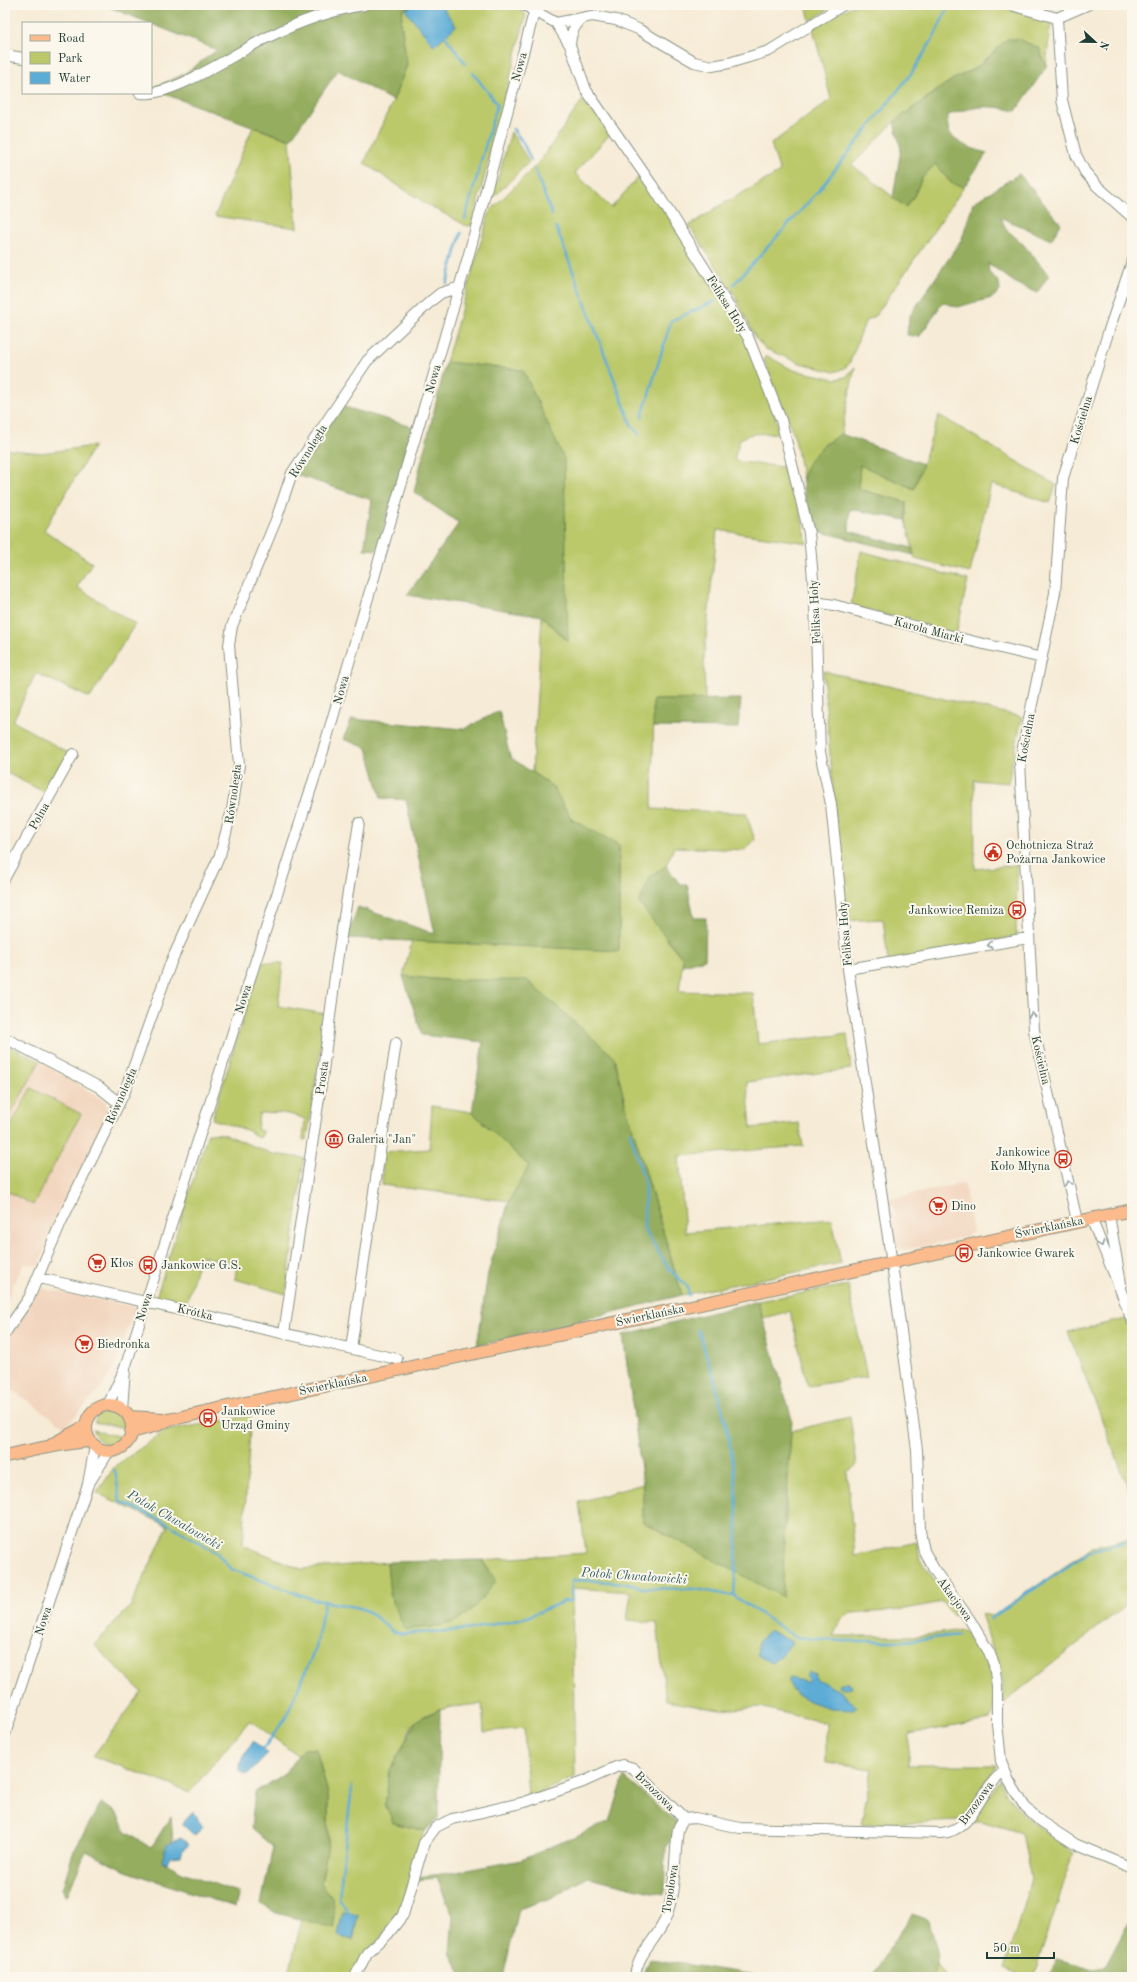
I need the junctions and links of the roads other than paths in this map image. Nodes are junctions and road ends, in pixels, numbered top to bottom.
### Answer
1 (364, 5) edge
2 (524, 5) edge
3 (842, 5) edge
4 (1011, 5) edge
5 (1087, 5) edge
6 (535, 9) edge
7 (583, 18) junction
8 (1058, 18) junction
9 (556, 23) junction
10 (570, 44) junction
11 (5, 55) edge
12 (22, 58) edge
13 (152, 92) edge
14 (1132, 217) edge
15 (1132, 262) edge
16 (460, 287) junction
17 (815, 602) junction
18 (1042, 658) junction
19 (72, 754) dead end
20 (359, 823) dead end
21 (5, 877) edge
22 (1028, 938) junction
23 (848, 969) junction
24 (5, 1038) edge
25 (396, 1043) dead end
26 (119, 1103) junction
27 (1132, 1210) edge
28 (1109, 1215) junction
29 (1091, 1218) junction
30 (1077, 1221) junction
31 (891, 1261) junction
32 (38, 1278) junction
33 (1122, 1292) junction
34 (146, 1301) junction
35 (1132, 1321) edge
36 (5, 1333) edge
37 (284, 1333) junction
38 (351, 1348) junction
39 (397, 1360) dead end
40 (125, 1368) junction
41 (108, 1405) junction
42 (125, 1413) junction
43 (168, 1420) junction
44 (86, 1426) junction
45 (131, 1432) junction
46 (93, 1443) junction
47 (51, 1445) junction
48 (108, 1451) junction
49 (5, 1456) edge
50 (88, 1484) junction
51 (5, 1734) edge
52 (1004, 1772) junction
53 (684, 1819) junction
54 (1132, 1868) edge
55 (355, 1977) edge
56 (635, 1977) edge

1 - 13 street
2 - 6 street
3 - 7 street
4 - 8 street
5 - 8 street
6 - 9 street
6 - 16 street, Nowa
7 - 9 street
7 - 10 street
8 - 14 street
9 - 10 street, Feliksa Hoły
10 - 17 street, Feliksa Hoły
11 - 12 street
15 - 18 street, Kościelna
16 - 26 street, Równoległa
16 - 34 street, Nowa
17 - 18 street, Karola Miarki
17 - 23 street, Feliksa Hoły
18 - 22 street, Kościelna
19 - 21 street, Polna
20 - 37 street, Prosta
22 -> 23 street
30 -> 22 street, Kościelna
23 - 31 street, Feliksa Hoły
24 - 26 street
25 - 38 street
26 - 32 street, Równoległa
27 - 28 main road, Świerklańska
28 - 29 main road, Świerklańska
28 - 33 street
29 - 30 main road, Świerklańska
29 -> 33 street
30 - 31 main road, Świerklańska
31 - 43 main road, Świerklańska
31 - 52 street, Akacjowa
32 - 34 street, Krótka
32 - 36 street, Równoległa
33 - 35 street
34 - 37 street, Krótka
34 - 40 street, Nowa
37 - 38 street, Krótka
38 - 39 street, Krótka
40 - 41 street, Nowa
40 - 42 street, Nowa
41 - 42 main road
41 - 44 main road
42 - 43 main road, Świerklańska
42 - 45 main road
43 - 45 main road, Świerklańska
44 - 46 main road
44 - 47 main road
45 - 48 main road
46 - 47 main road
46 - 48 main road
46 - 50 street, Nowa
47 - 49 main road
48 - 50 street, Nowa
50 - 51 street, Nowa
52 - 53 street, Brzozowa
52 - 54 street, Akacjowa
53 - 55 street, Brzozowa
53 - 56 street, Topolowa

